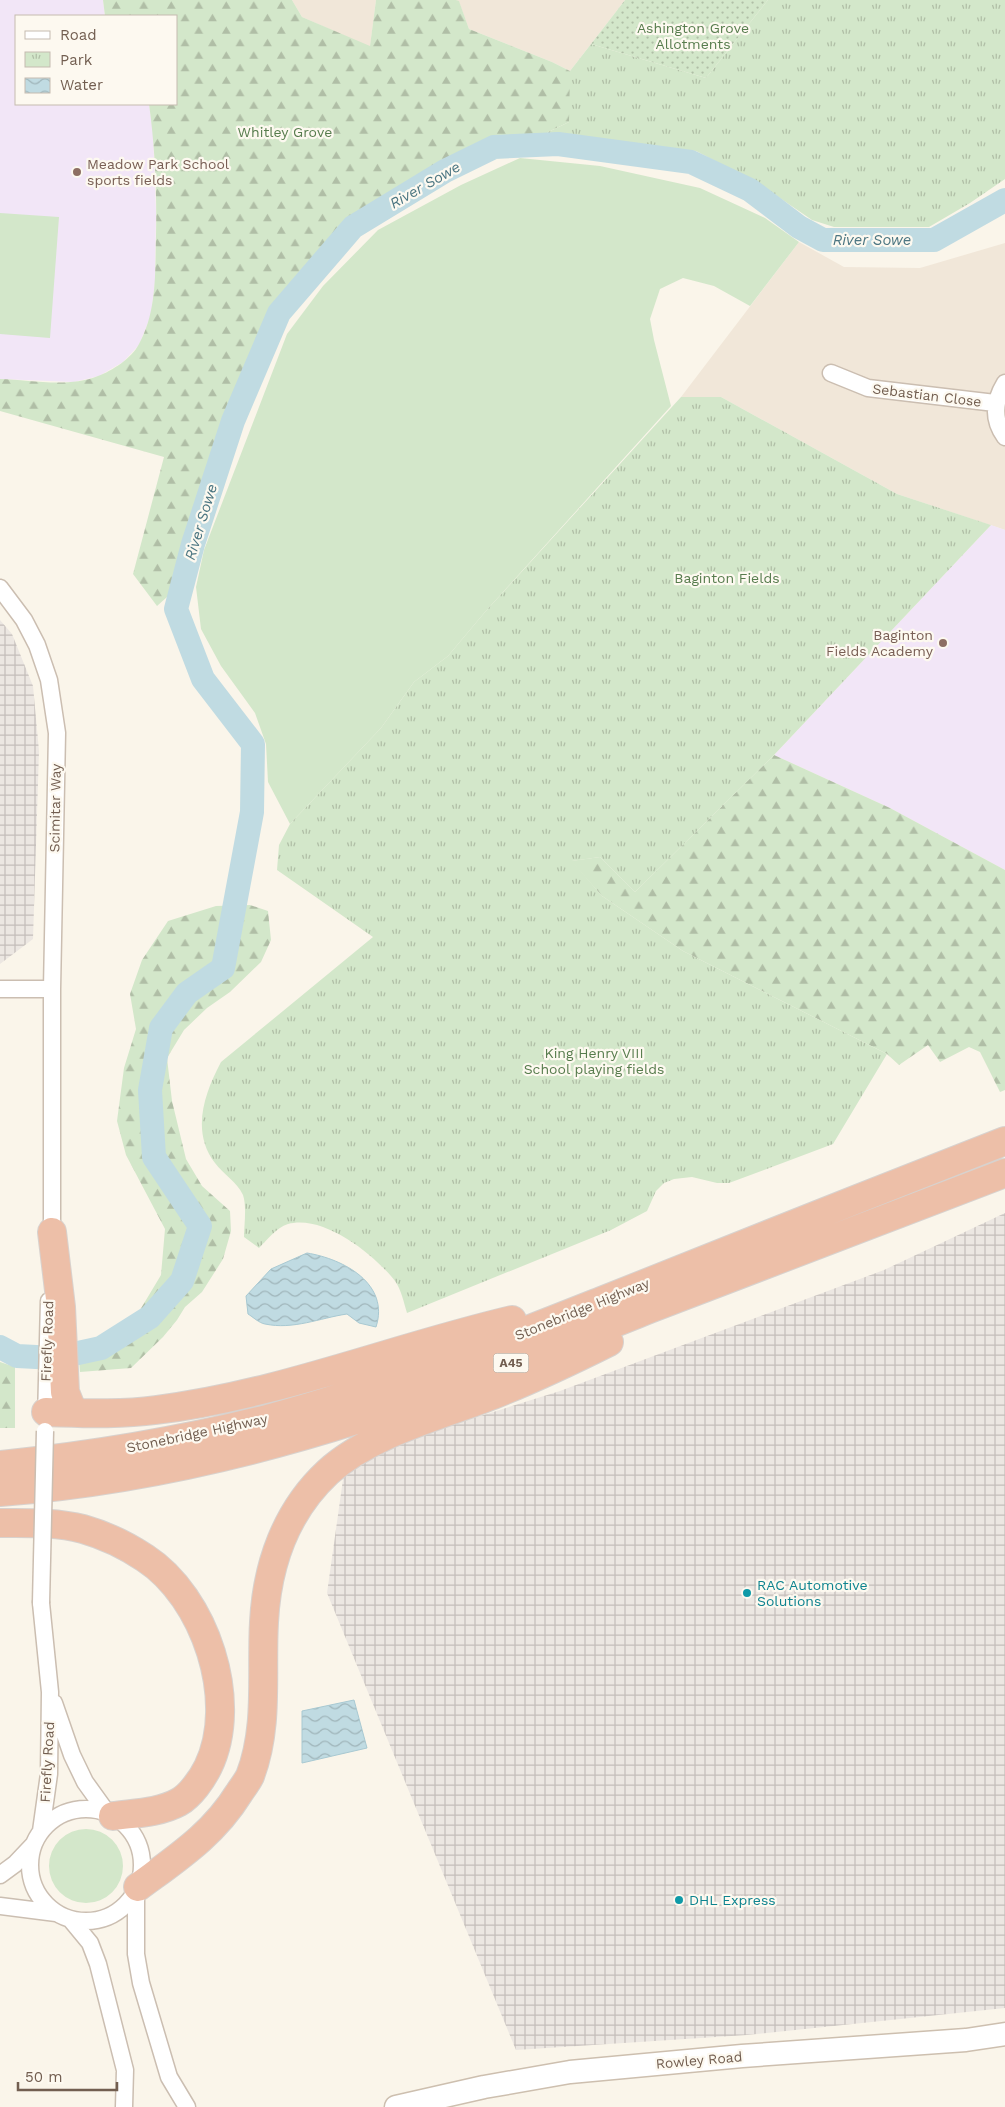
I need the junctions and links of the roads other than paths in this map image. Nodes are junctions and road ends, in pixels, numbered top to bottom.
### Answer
1 (831, 373) dead end
2 (1005, 383) edge
3 (996, 403) junction
4 (1005, 437) edge
5 (0, 588) edge
6 (0, 989) edge
7 (52, 989) junction
8 (1005, 1141) edge
9 (1005, 1173) edge
10 (52, 1232) joint
11 (718, 1282) junction
12 (616, 1295) junction
13 (56, 1408) junction
14 (0, 1465) edge
15 (0, 1492) edge
16 (0, 1523) edge
17 (50, 1692) junction
18 (110, 1815) junction
19 (37, 1838) junction
20 (0, 1875) edge
21 (137, 1889) junction
22 (0, 1906) edge
23 (64, 1916) junction
24 (1005, 2034) edge
25 (124, 2107) edge
26 (187, 2107) edge
27 (396, 2107) edge

1 - 3 street, Sebastian Close
2 - 3 street
3 - 4 street
5 - 7 street, Scimitar Way
6 - 7 street
7 - 10 street
8 - 12 highway, Stonebridge Highway / A45
9 - 11 highway, Stonebridge Highway / A45
10 - 13 highway
11 - 15 highway, Stonebridge Highway / A45
11 - 21 highway
12 - 13 highway
12 - 14 highway, Stonebridge Highway / A45
13 - 17 street, Firefly Road, bridge
16 - 18 highway
17 - 18 street, Firefly Road
17 - 19 street, Firefly Road
18 - 19 street
18 - 21 street
19 - 20 street
19 - 23 street
21 - 23 street
21 - 26 street
22 - 23 street
23 - 25 street
24 - 27 street, Rowley Road

